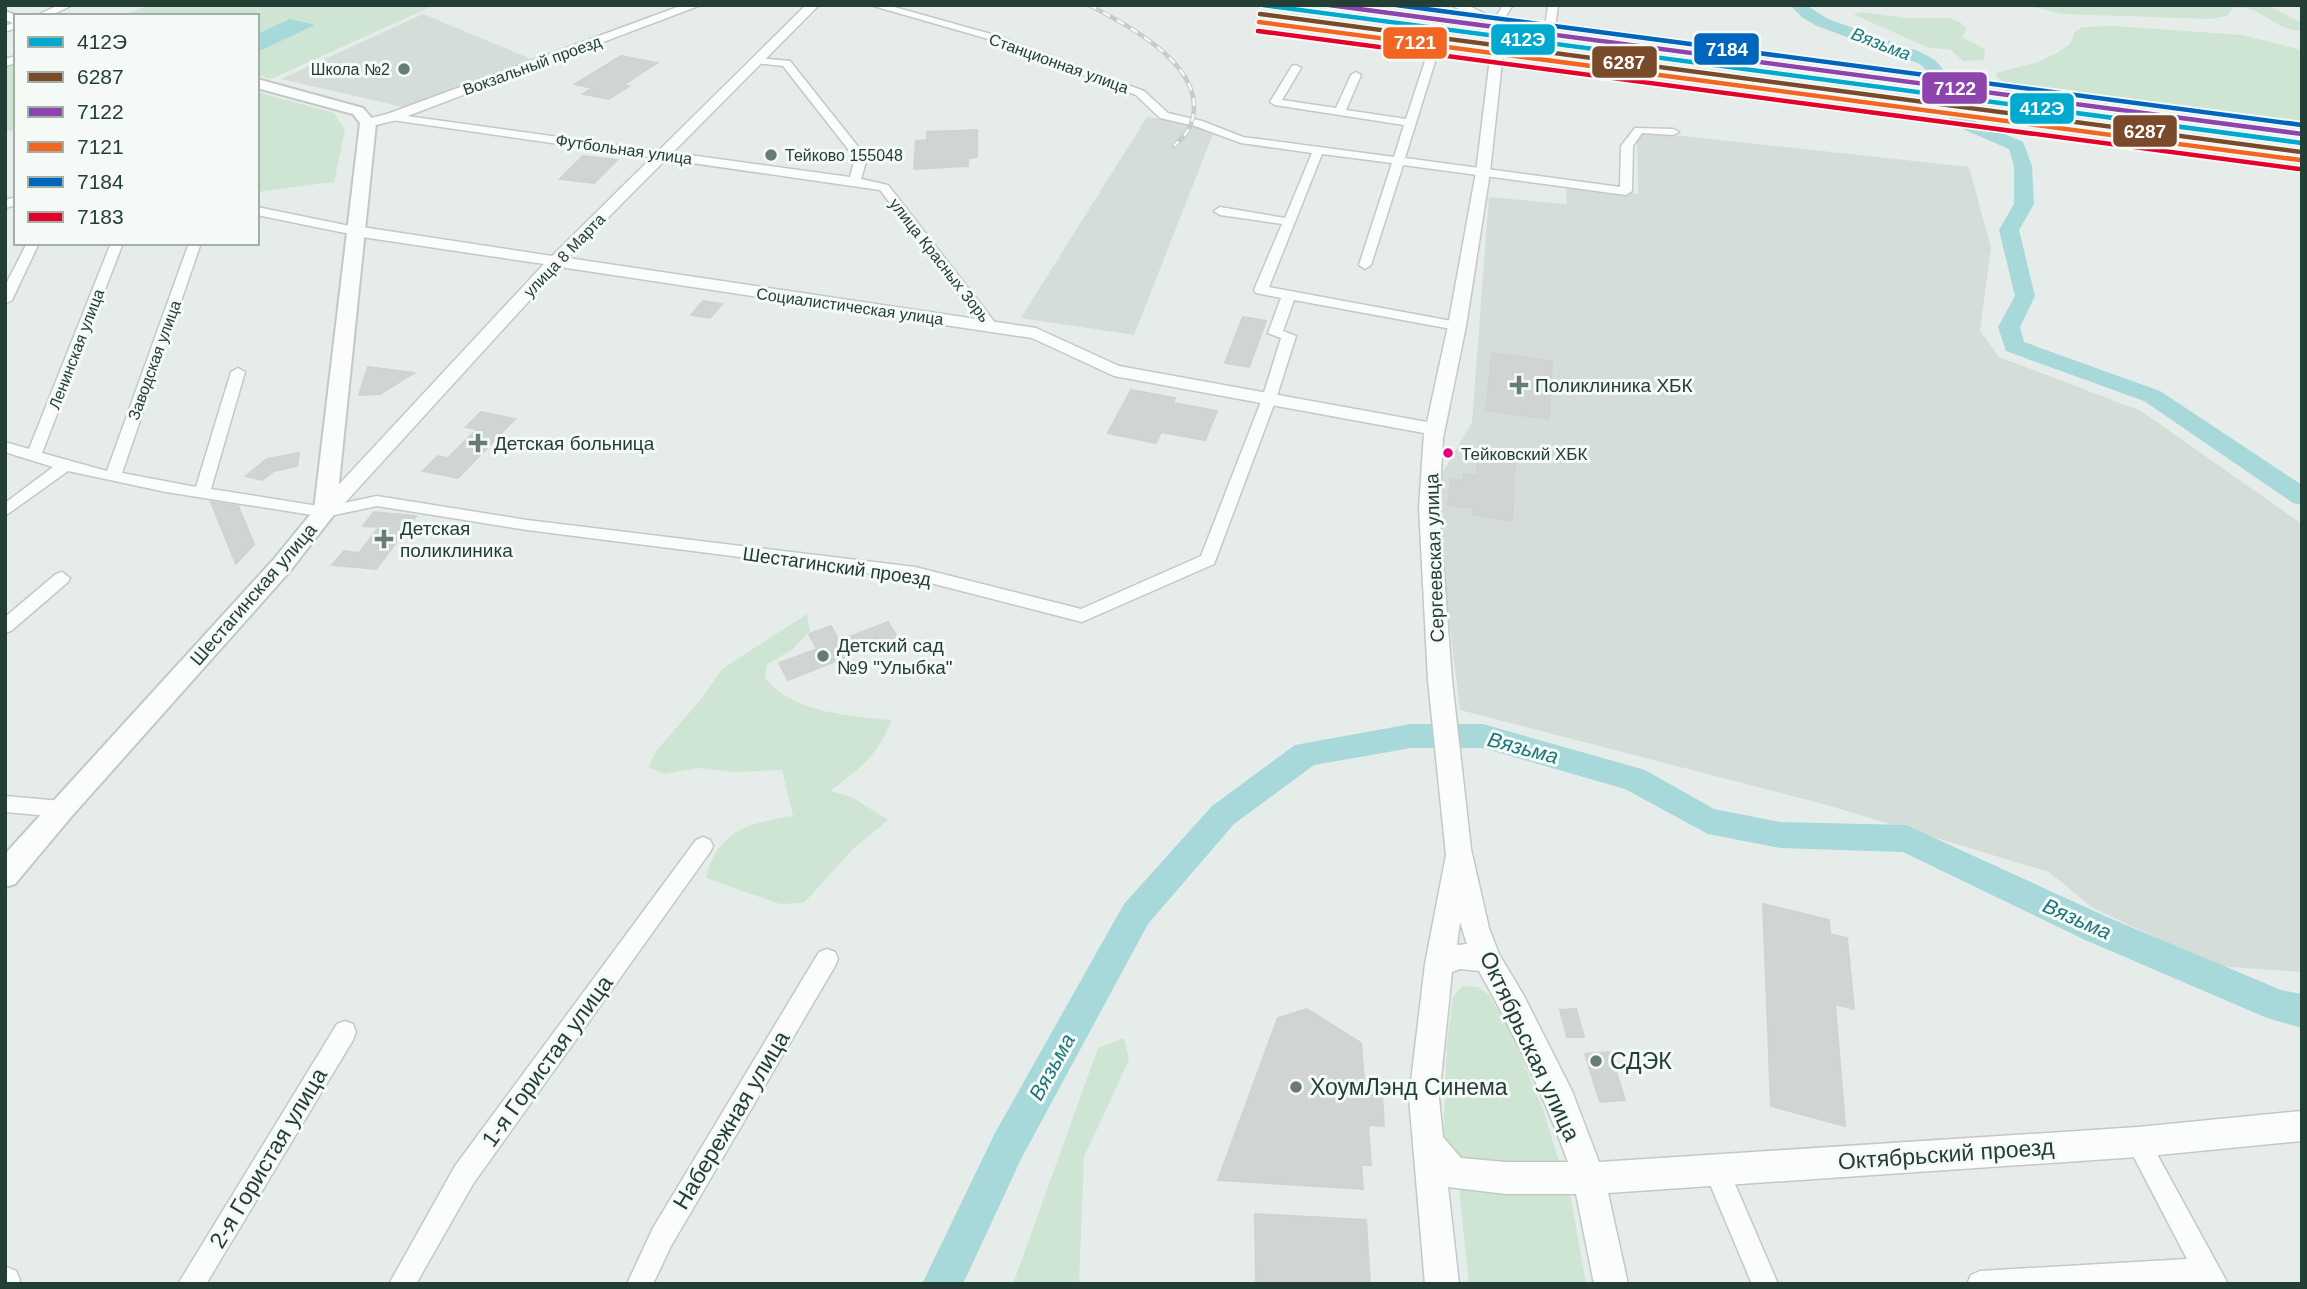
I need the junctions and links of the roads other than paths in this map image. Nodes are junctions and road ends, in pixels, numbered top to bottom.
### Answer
1 (68, 5) edge
2 (695, 5) edge
3 (875, 5) edge
4 (1508, 5) edge
5 (1553, 5) edge
6 (813, 6) edge
7 (1454, 6) edge
8 (45, 14) edge
9 (1497, 28) junction
10 (1550, 28) dead end
11 (1433, 52) dead end
12 (1495, 53) junction
13 (758, 61) junction
14 (1598, 66) dead end
15 (1296, 68) dead end
16 (1356, 75) dead end
17 (259, 84) edge
18 (1340, 111) junction
19 (392, 117) junction
20 (368, 123) junction
21 (1411, 123) junction
22 (1674, 132) dead end
23 (1318, 151) junction
24 (663, 155) junction
25 (1399, 161) junction
26 (1483, 172) junction
27 (855, 181) junction
28 (259, 211) edge
29 (1220, 211) dead end
30 (1289, 222) junction
31 (355, 232) junction
32 (32, 245) edge
33 (116, 245) edge
34 (193, 245) edge
35 (554, 263) junction
36 (1365, 265) dead end
37 (1289, 295) junction
38 (5, 300) edge
39 (1457, 326) junction
40 (991, 327) junction
41 (238, 372) dead end
42 (1269, 399) junction
43 (1434, 429) junction
44 (5, 447) edge
45 (34, 455) junction
46 (66, 465) junction
47 (113, 477) junction
48 (202, 493) junction
49 (5, 511) edge
50 (325, 512) junction
51 (62, 578) dead end
52 (5, 627) edge
53 (1449, 757) joint
54 (5, 804) edge
55 (61, 809) junction
56 (703, 846) dead end
57 (1458, 849) junction
58 (5, 875) edge
59 (827, 959) dead end
60 (1487, 960) junction
61 (1439, 964) junction
62 (345, 1032) dead end
63 (2302, 1126) edge
64 (2138, 1142) junction
65 (1429, 1143) junction
66 (1716, 1170) junction
67 (1590, 1178) junction
68 (2211, 1277) edge
69 (191, 1284) edge
70 (402, 1284) edge
71 (640, 1284) edge
72 (1442, 1284) edge
73 (1611, 1284) edge
74 (1765, 1284) edge
75 (1980, 1284) edge

1 - 8 street
2 - 19 street, Вокзальный проезд
3 - 23 street, Станционная улица
4 - 9 street
5 - 10 street
6 - 13 street, улица 8 Марта
7 - 9 street
9 - 12 street, Сергеевская улица
11 - 21 street
12 - 14 street
12 - 26 street, Сергеевская улица
13 - 24 street, улица 8 Марта
13 - 27 street
15 - 18 street
16 - 18 street
17 - 20 main road
18 - 21 street
19 - 20 street, Вокзальный проезд
19 - 24 street, Футбольная улица
20 - 31 main road, Шестагинская улица
21 - 25 street
22 - 26 street, Станционная улица
23 - 25 street, Станционная улица
23 - 30 street
24 - 27 street, Футбольная улица
24 - 35 street, улица 8 Марта
25 - 26 street, Станционная улица
25 - 36 street
26 - 39 street, Сергеевская улица
27 - 40 street, улица Красных Зорь
28 - 31 street, Социалистическая улица
29 - 30 street
30 - 37 street
31 - 35 street, Социалистическая улица
31 - 50 main road, Шестагинская улица
32 - 38 street
33 - 45 street, Ленинская улица
34 - 47 street, Заводская улица
35 - 40 street, Социалистическая улица
35 - 50 street, улица 8 Марта
37 - 39 street
37 - 42 street, Шестагинский проезд
39 - 43 street, Сергеевская улица
40 - 42 street, Социалистическая улица
41 - 48 street
42 - 43 street, Социалистическая улица
42 - 50 street, Шестагинский проезд
43 - 53 street, Сергеевская улица
44 - 45 street
45 - 46 street
46 - 47 street
46 - 49 street
47 - 48 street
48 - 50 street
50 - 55 main road, Шестагинская улица
51 - 52 street
53 - 57 street, Октябрьская улица
54 - 55 street
55 - 58 main road, Шестагинская улица
56 - 70 street, 1-я Гористая улица
57 - 60 street, Октябрьская улица
57 - 61 street, Октябрьская улица
59 - 71 street, Набережная улица
60 - 61 street
60 - 67 street, Октябрьская улица
61 - 65 street, Октябрьская улица
62 - 69 street, 2-я Гористая улица
63 - 64 street, Октябрьский проезд
64 - 66 street, Октябрьский проезд
64 - 68 street
65 - 67 street, Октябрьский проезд
65 - 72 street, Октябрьская улица
66 - 67 street, Октябрьский проезд
66 - 74 street
67 - 73 street, Октябрьская улица
68 - 75 street

